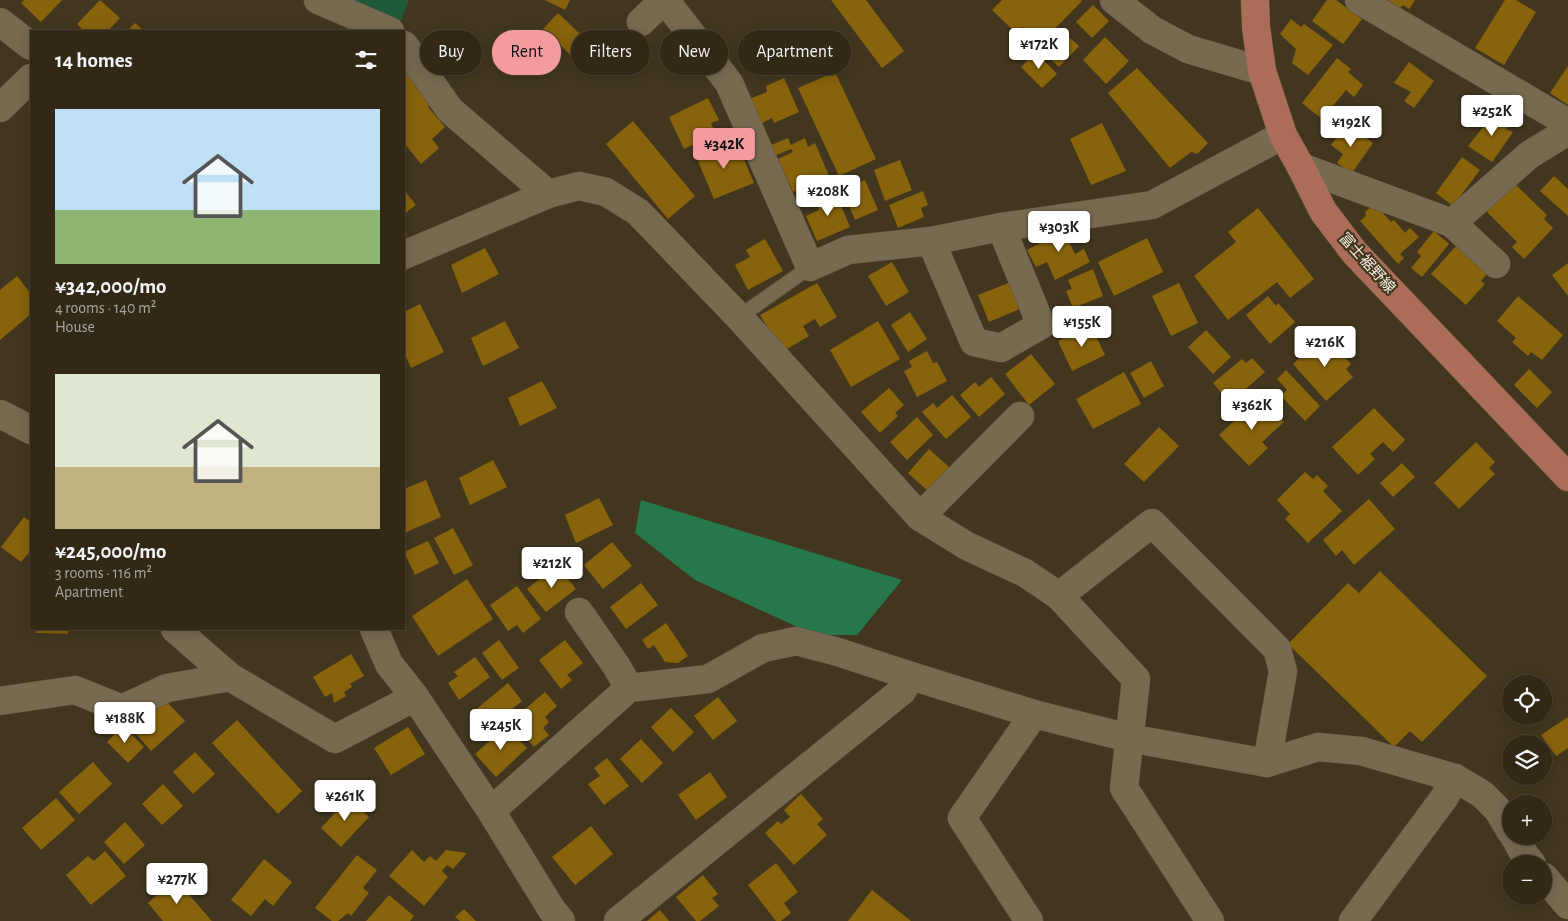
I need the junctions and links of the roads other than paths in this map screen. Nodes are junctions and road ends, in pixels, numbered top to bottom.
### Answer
1 (318, 0) edge
2 (665, 0) edge
3 (1114, 0) edge
4 (1255, 0) edge
5 (1359, 0) edge
6 (0, 22) edge
7 (641, 22) dead end
8 (388, 30) edge
9 (30, 45) edge
10 (405, 46) edge
11 (1262, 71) junction
12 (30, 79) edge
13 (0, 108) edge
14 (1568, 123) edge
15 (1568, 131) edge
16 (1283, 135) junction
17 (1301, 167) junction
18 (548, 194) junction
19 (1452, 223) junction
20 (1001, 227) junction
21 (931, 241) junction
22 (405, 254) edge
23 (1496, 264) dead end
24 (810, 267) junction
25 (739, 316) junction
26 (1, 416) edge
27 (1020, 416) dead end
28 (30, 430) edge
29 (1568, 477) edge
30 (920, 517) junction
31 (1060, 596) junction
32 (579, 612) dead end
33 (176, 630) edge
34 (374, 630) edge
35 (911, 676) junction
36 (230, 677) junction
37 (629, 688) junction
38 (414, 697) junction
39 (0, 701) edge
40 (1034, 714) junction
41 (1129, 738) junction
42 (1267, 763) junction
43 (1455, 778) junction
44 (491, 811) junction
45 (1502, 817) edge
46 (1552, 886) edge
47 (1568, 905) edge
48 (561, 921) edge
49 (618, 921) edge
50 (1029, 921) edge
51 (1210, 921) edge
52 (1353, 921) edge

1 - 8 street
2 - 7 street
2 - 24 street
3 - 11 street
4 - 11 main road, 富士裾野線
5 - 14 street
6 - 9 street
10 - 18 street
11 - 16 main road, 富士裾野線
12 - 13 street
15 - 19 street
16 - 17 main road, 富士裾野線
16 - 20 street
17 - 19 street
17 - 29 main road, 富士裾野線
18 - 22 street
18 - 25 street
19 - 23 street
20 - 21 street
20 - 21 street
21 - 24 street
24 - 25 lane
25 - 30 street
26 - 28 street
27 - 30 street
30 - 31 street
31 - 41 street
31 - 42 street
32 - 37 street
33 - 36 street
34 - 38 street
35 - 37 street
35 - 40 street
35 - 49 street
36 - 38 street
36 - 39 street
37 - 44 street
38 - 44 street
40 - 41 street
40 - 50 street
41 - 42 street
41 - 51 street
42 - 43 street
43 - 45 street
43 - 52 street
44 - 48 street
46 - 47 street

